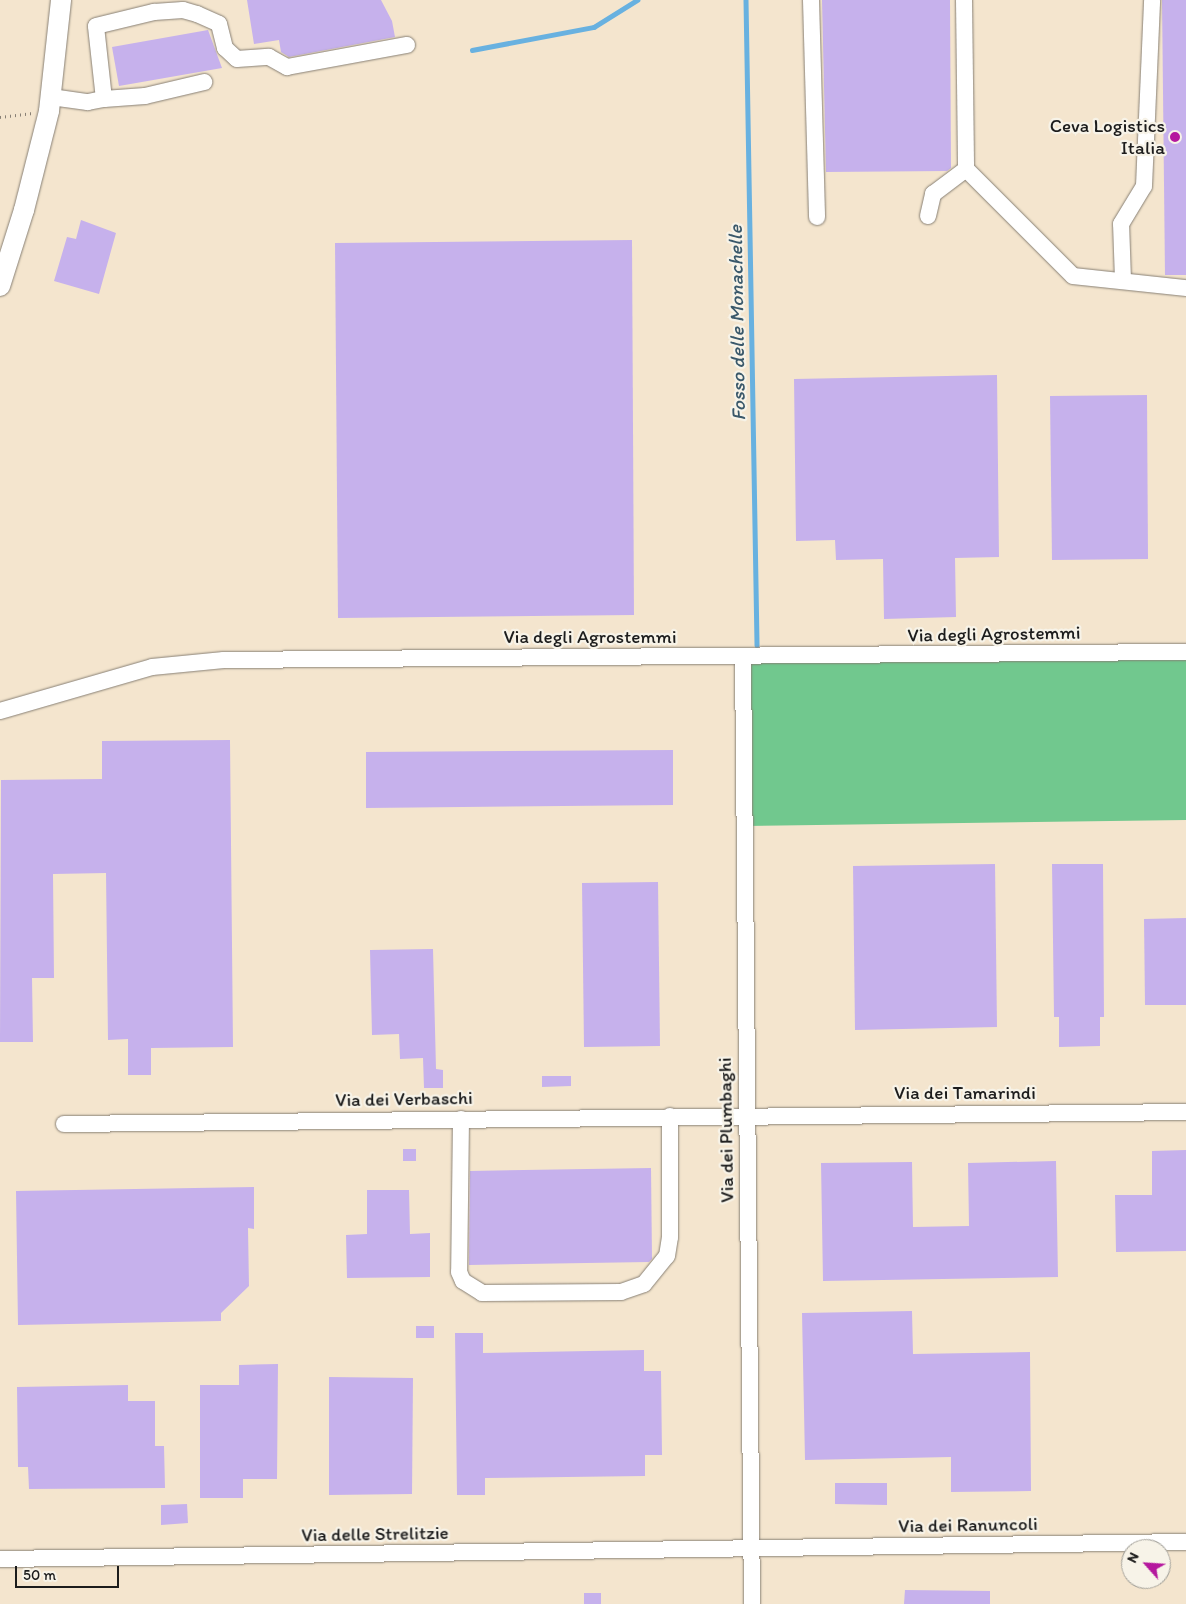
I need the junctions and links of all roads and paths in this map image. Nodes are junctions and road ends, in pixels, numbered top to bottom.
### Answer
1 (61, 0) edge
2 (811, 0) edge
3 (964, 0) edge
4 (1152, 0) edge
5 (153, 6) edge
6 (407, 46) dead end
7 (204, 82) dead end
8 (104, 99) junction
9 (50, 104) junction
10 (0, 117) edge
11 (966, 168) junction
12 (928, 216) dead end
13 (818, 217) dead end
14 (1123, 280) junction
15 (0, 286) edge
16 (1186, 288) edge
17 (1186, 652) edge
18 (743, 656) junction
19 (0, 712) edge
20 (1186, 1112) edge
21 (745, 1115) junction
22 (670, 1116) junction
23 (461, 1119) junction
24 (64, 1124) dead end
25 (1186, 1542) edge
26 (751, 1548) junction
27 (0, 1559) edge
28 (752, 1604) edge

1 - 9 main road
2 - 13 street
3 - 11 street
4 - 14 street
5 - 6 street
5 - 8 street
7 - 8 street
8 - 9 street
9 - 10 path
9 - 15 main road
11 - 12 street
11 - 14 street
14 - 16 street
17 - 18 street, Via degli Agrostemmi
18 - 19 street, Via degli Agrostemmi
18 - 21 street, Via dei Plumbaghi
20 - 21 street, Via dei Tamarindi
21 - 22 street, Via dei Verbaschi
21 - 26 street, Via dei Plumbaghi
22 - 23 street, Via dei Verbaschi
22 - 23 street
23 - 24 street, Via dei Verbaschi
25 - 26 street, Via dei Ranuncoli
26 - 27 street, Via delle Strelitzie
26 - 28 street, Via dei Plumbaghi

